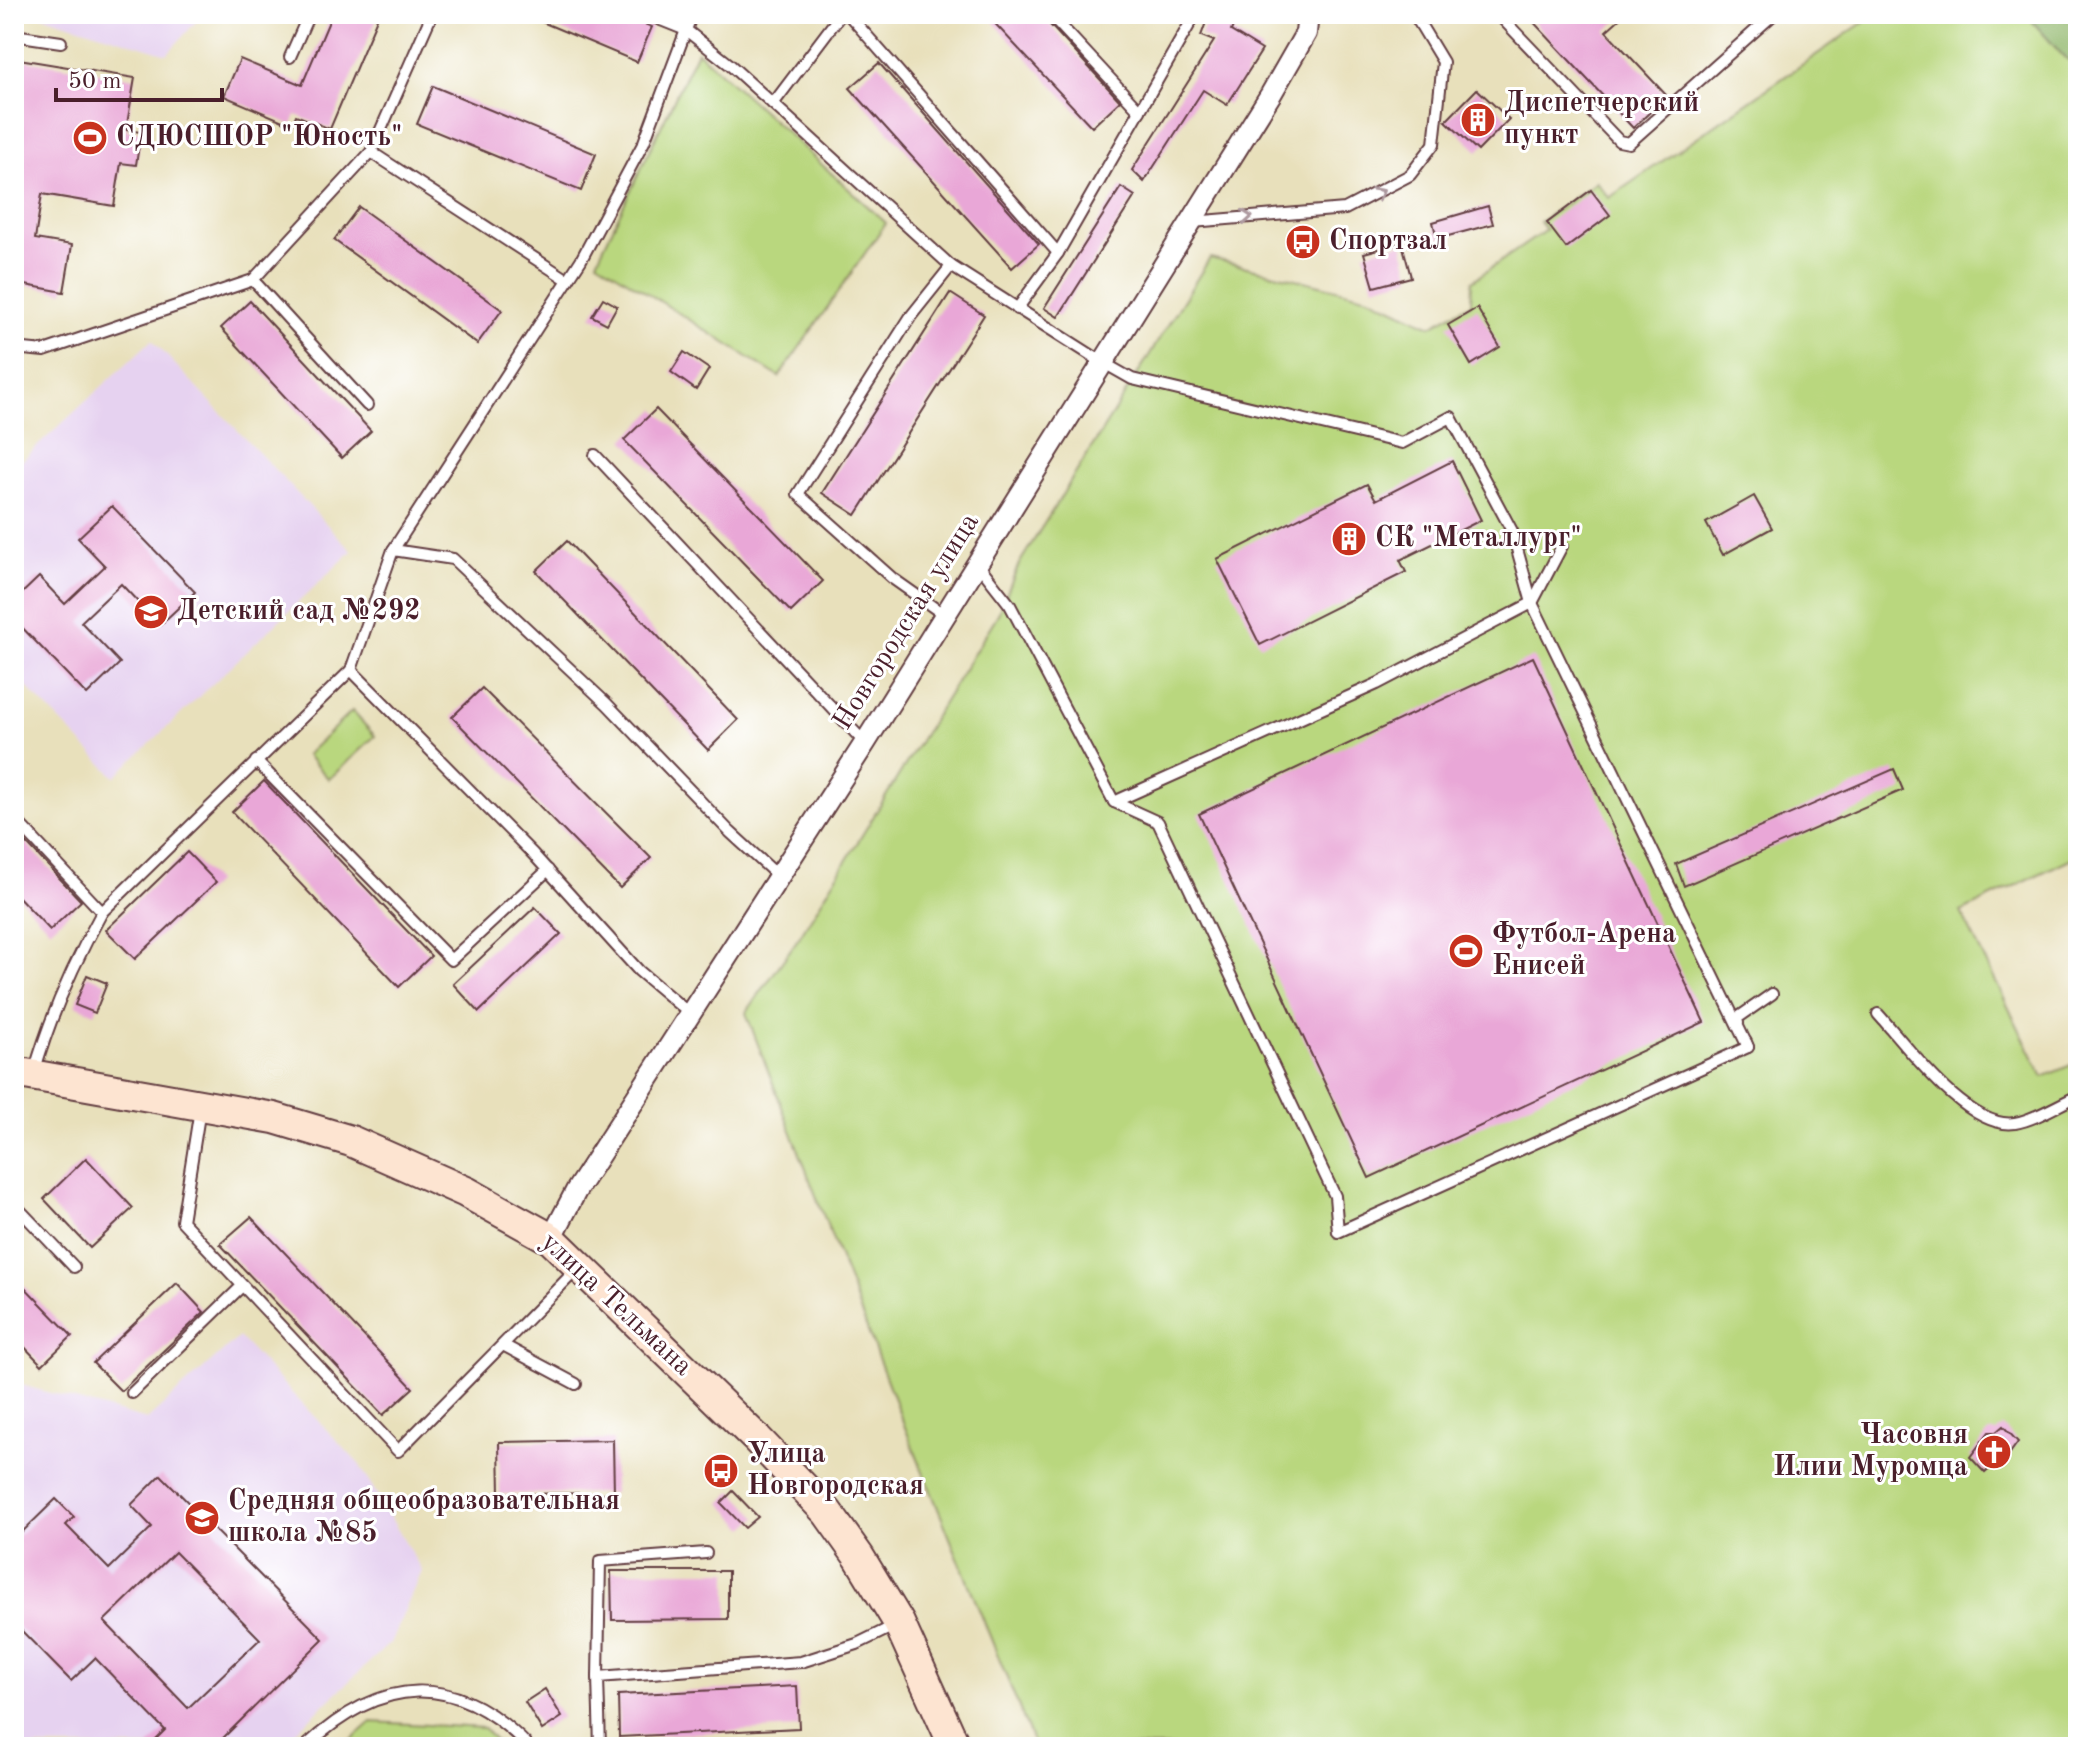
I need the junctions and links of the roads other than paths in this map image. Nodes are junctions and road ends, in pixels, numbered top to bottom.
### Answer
1 (309, 14) edge
2 (432, 14) edge
3 (646, 14) edge
4 (692, 14) edge
5 (841, 14) edge
6 (848, 14) edge
7 (1050, 14) edge
8 (1186, 14) edge
9 (1414, 14) edge
10 (1498, 14) edge
11 (1774, 14) edge
12 (1307, 23) edge
13 (686, 30) junction
14 (14, 35) edge
15 (61, 42) dead end
16 (290, 57) dead end
17 (773, 104) junction
18 (1140, 111) junction
19 (371, 152) junction
20 (1190, 222) junction
21 (1058, 253) junction
22 (951, 266) junction
23 (253, 280) junction
24 (568, 280) junction
25 (1017, 309) junction
26 (14, 348) edge
27 (1102, 362) junction
28 (367, 405) dead end
29 (595, 455) dead end
30 (1562, 546) dead end
31 (393, 550) junction
32 (977, 563) junction
33 (1532, 603) junction
34 (943, 614) junction
35 (351, 670) junction
36 (865, 743) junction
37 (256, 761) junction
38 (1114, 802) junction
39 (14, 818) edge
40 (548, 870) junction
41 (778, 876) junction
42 (102, 912) junction
43 (1772, 994) dead end
44 (690, 1014) junction
45 (1878, 1014) dead end
46 (1736, 1019) junction
47 (24, 1074) edge
48 (2078, 1096) edge
49 (201, 1104) junction
50 (14, 1204) edge
51 (551, 1239) junction
52 (581, 1265) junction
53 (74, 1267) dead end
54 (242, 1286) junction
55 (503, 1345) junction
56 (576, 1384) dead end
57 (132, 1393) dead end
58 (706, 1553) dead end
59 (899, 1623) junction
60 (598, 1677) junction
61 (305, 1747) edge
62 (529, 1747) edge
63 (600, 1747) edge
64 (955, 1747) edge

1 - 16 lane
2 - 19 lane
3 - 13 lane
4 - 13 lane
5 - 17 lane
6 - 21 lane
7 - 18 lane
8 - 18 lane
20 -> 9 lane
10 - 11 lane
12 - 20 street, Новгородская улица
13 - 17 lane
13 - 24 lane
14 - 15 lane
17 - 22 lane
18 - 21 lane
19 - 23 lane
19 - 24 lane
20 - 27 street, Новгородская улица
21 - 25 lane
22 - 25 lane
22 - 34 lane
23 - 26 lane
23 - 28 lane
24 - 31 lane
25 - 27 lane
27 - 32 street, Новгородская улица
27 - 33 lane
29 - 36 lane
30 - 33 lane
31 - 35 lane
31 - 41 lane
32 - 34 street, Новгородская улица
32 - 38 lane
33 - 38 lane
33 - 46 lane
34 - 36 street, Новгородская улица
35 - 37 lane
35 - 40 lane
36 - 41 street, Новгородская улица
37 - 40 lane
37 - 42 lane
38 - 46 lane
39 - 42 lane
40 - 44 lane
41 - 44 street, Новгородская улица
42 - 47 lane
43 - 46 lane
44 - 51 street, Новгородская улица
45 - 48 lane
47 - 49 main road, улица Тельмана
49 - 51 main road, улица Тельмана
49 - 54 lane
50 - 53 lane
51 - 52 main road, улица Тельмана
52 - 55 lane
52 - 59 main road, улица Тельмана
54 - 55 lane
54 - 57 lane
55 - 56 lane
58 - 60 lane
59 - 60 lane
59 - 64 main road, улица Тельмана
60 - 63 lane
61 - 62 lane

